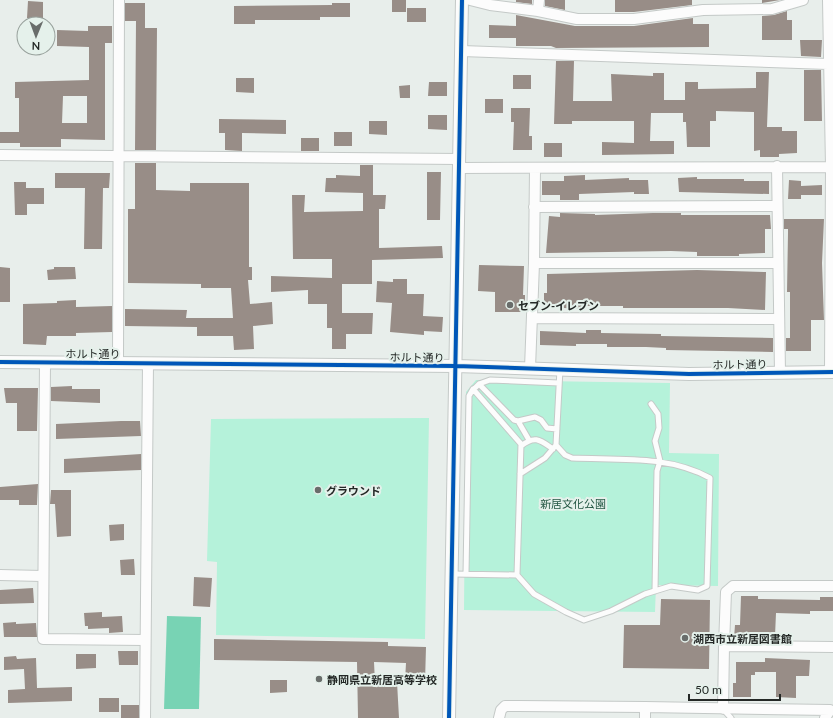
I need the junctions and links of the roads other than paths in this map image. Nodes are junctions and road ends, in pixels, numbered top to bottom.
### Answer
1 (119, 0) edge
2 (462, 0) edge
3 (470, 0) edge
4 (539, 0) edge
5 (803, 0) edge
6 (828, 0) edge
7 (753, 4) edge
8 (538, 11) junction
9 (462, 51) junction
10 (828, 64) junction
11 (0, 155) edge
12 (117, 157) junction
13 (459, 164) junction
14 (776, 166) junction
15 (832, 167) edge
16 (535, 169) junction
17 (777, 206) junction
18 (534, 207) junction
19 (534, 262) junction
20 (778, 263) junction
21 (831, 271) edge
22 (532, 318) junction
23 (779, 320) junction
24 (0, 362) edge
25 (45, 362) junction
26 (118, 362) junction
27 (148, 363) junction
28 (456, 366) junction
29 (530, 368) junction
30 (560, 369) junction
31 (832, 372) edge
32 (780, 373) junction
33 (479, 384) junction
34 (559, 384) junction
35 (474, 389) junction
36 (651, 404) dead end
37 (518, 421) junction
38 (557, 430) junction
39 (529, 440) junction
40 (521, 446) junction
41 (555, 447) junction
42 (660, 461) junction
43 (520, 474) junction
44 (453, 574) junction
45 (466, 574) junction
46 (0, 575) edge
47 (517, 575) junction
48 (42, 576) junction
49 (833, 586) edge
50 (655, 592) junction
51 (146, 640) junction
52 (724, 646) junction
53 (833, 647) edge
54 (645, 707) junction
55 (723, 709) junction
56 (829, 712) edge
57 (146, 718) edge
58 (448, 718) edge
59 (500, 718) edge
60 (645, 718) edge
61 (731, 718) edge

1 - 12 street
2 - 9 street
3 - 8 street
4 - 8 street
5 - 7 street
6 - 10 street
7 - 8 street
9 - 10 street
9 - 13 street
10 - 15 street
11 - 12 street
12 - 13 street
12 - 26 street
13 - 16 street
13 - 28 street
14 - 15 street
14 - 16 street
14 - 17 street
15 - 21 street
16 - 18 street
17 - 18 street
17 - 20 street
18 - 19 street
19 - 20 street
19 - 22 street
20 - 23 street
21 - 31 street
22 - 23 street
22 - 29 street
23 - 32 street
24 - 25 street, ホルト通り
25 - 26 street, ホルト通り
25 - 48 street
26 - 27 street, ホルト通り
27 - 28 street, ホルト通り
27 - 51 street
28 - 29 street, ホルト通り
28 - 44 street
29 - 30 street, ホルト通り
30 - 32 street, ホルト通り
30 - 34 lane
31 - 32 street, ホルト通り
33 - 34 lane
33 - 35 lane
33 - 37 lane
34 - 38 lane
35 - 40 lane
35 - 45 lane
36 - 42 lane
37 - 38 lane
37 - 39 lane
38 - 41 lane
39 - 40 lane
39 - 41 lane
40 - 43 lane
41 - 42 lane
41 - 43 lane
42 - 50 lane
42 - 50 lane
43 - 47 lane
44 - 45 lane
44 - 58 street
45 - 47 lane
46 - 48 street
47 - 50 lane
48 - 51 street
49 - 52 street
51 - 57 street
52 - 53 street
52 - 55 street
54 - 55 street
54 - 59 street
54 - 60 street
55 - 56 street
55 - 61 lane

